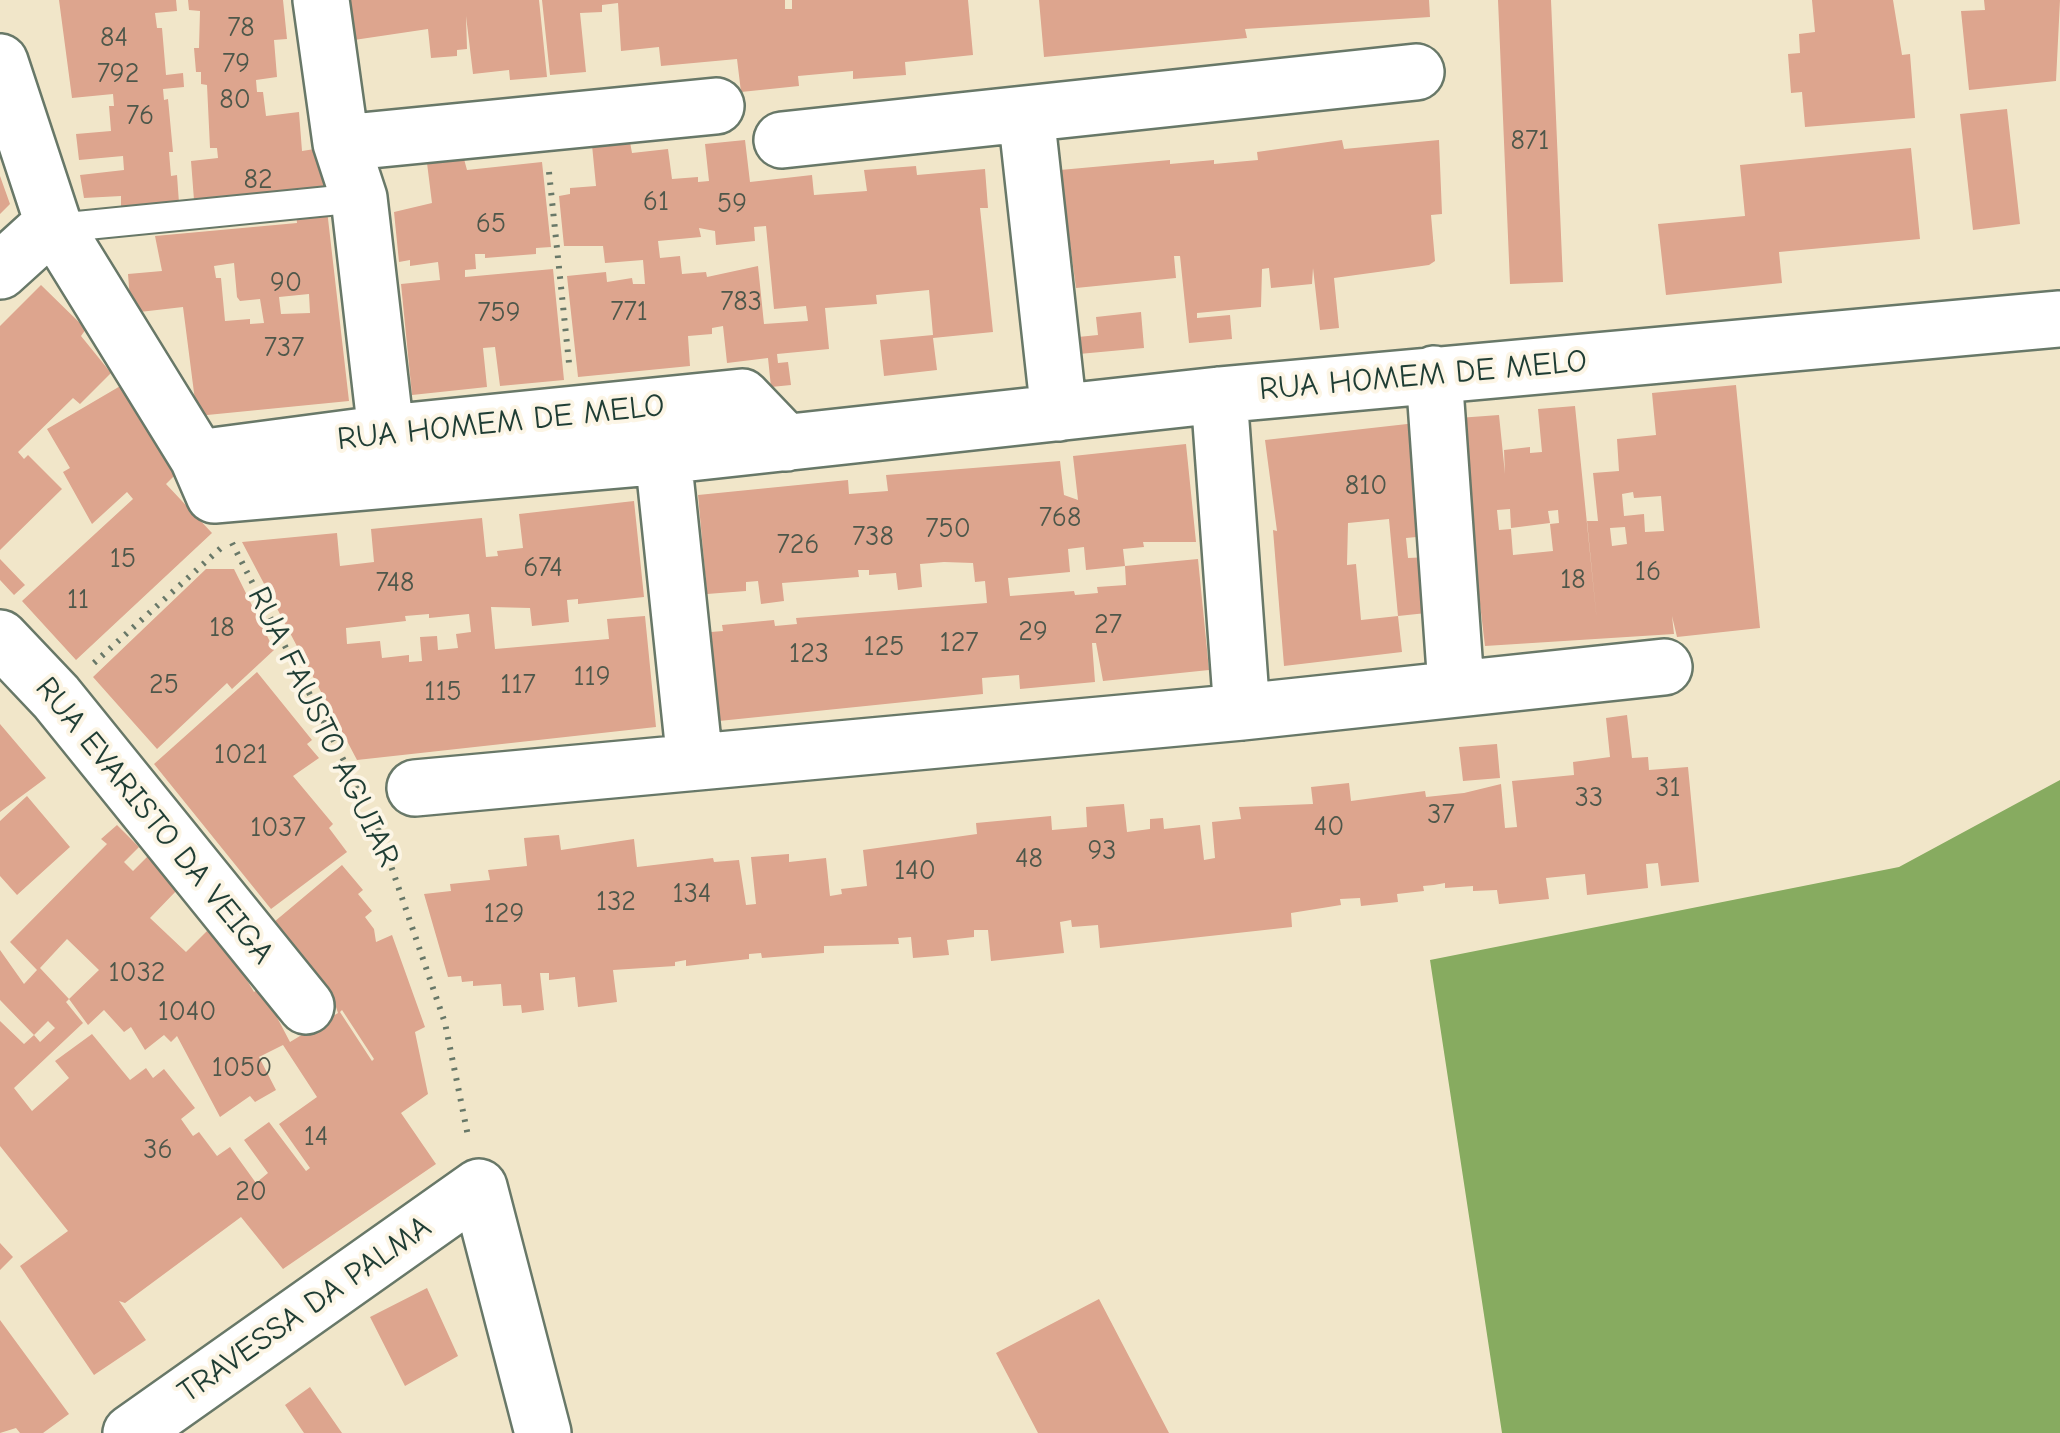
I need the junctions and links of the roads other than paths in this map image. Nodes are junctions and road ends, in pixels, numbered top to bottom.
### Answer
1 (321, 0) edge
2 (0, 62) edge
3 (1416, 72) dead end
4 (716, 106) dead end
5 (1026, 114) junction
6 (782, 140) dead end
7 (341, 144) junction
8 (359, 198) junction
9 (55, 226) junction
10 (0, 272) edge
11 (2060, 319) edge
12 (1434, 374) junction
13 (1219, 395) junction
14 (1059, 412) junction
15 (786, 442) junction
16 (663, 456) junction
17 (389, 457) junction
18 (0, 638) edge
19 (1664, 667) dead end
20 (1456, 686) junction
21 (1242, 712) junction
22 (695, 762) junction
23 (386, 806) road end
24 (306, 1006) dead end
25 (131, 1433) edge
26 (543, 1433) edge

1 - 7 street
2 - 9 street
3 - 5 street
4 - 7 street
5 - 6 street
5 - 14 street
7 - 8 street
8 - 9 lane
8 - 17 street
9 - 10 street
9 - 17 street, RUA HOMEM DE MELO
11 - 12 street, RUA HOMEM DE MELO
12 - 13 street, RUA HOMEM DE MELO
12 - 20 street
13 - 14 street, RUA HOMEM DE MELO
13 - 21 street
14 - 15 street, RUA HOMEM DE MELO
15 - 16 street, RUA HOMEM DE MELO
15 - 17 street, RUA HOMEM DE MELO
16 - 17 street, RUA HOMEM DE MELO
16 - 22 street
18 - 24 street, RUA EVARISTO DA VEIGA
19 - 20 street
20 - 21 street
21 - 22 street
22 - 23 street
25 - 26 street, TRAVESSA DA PALMA

